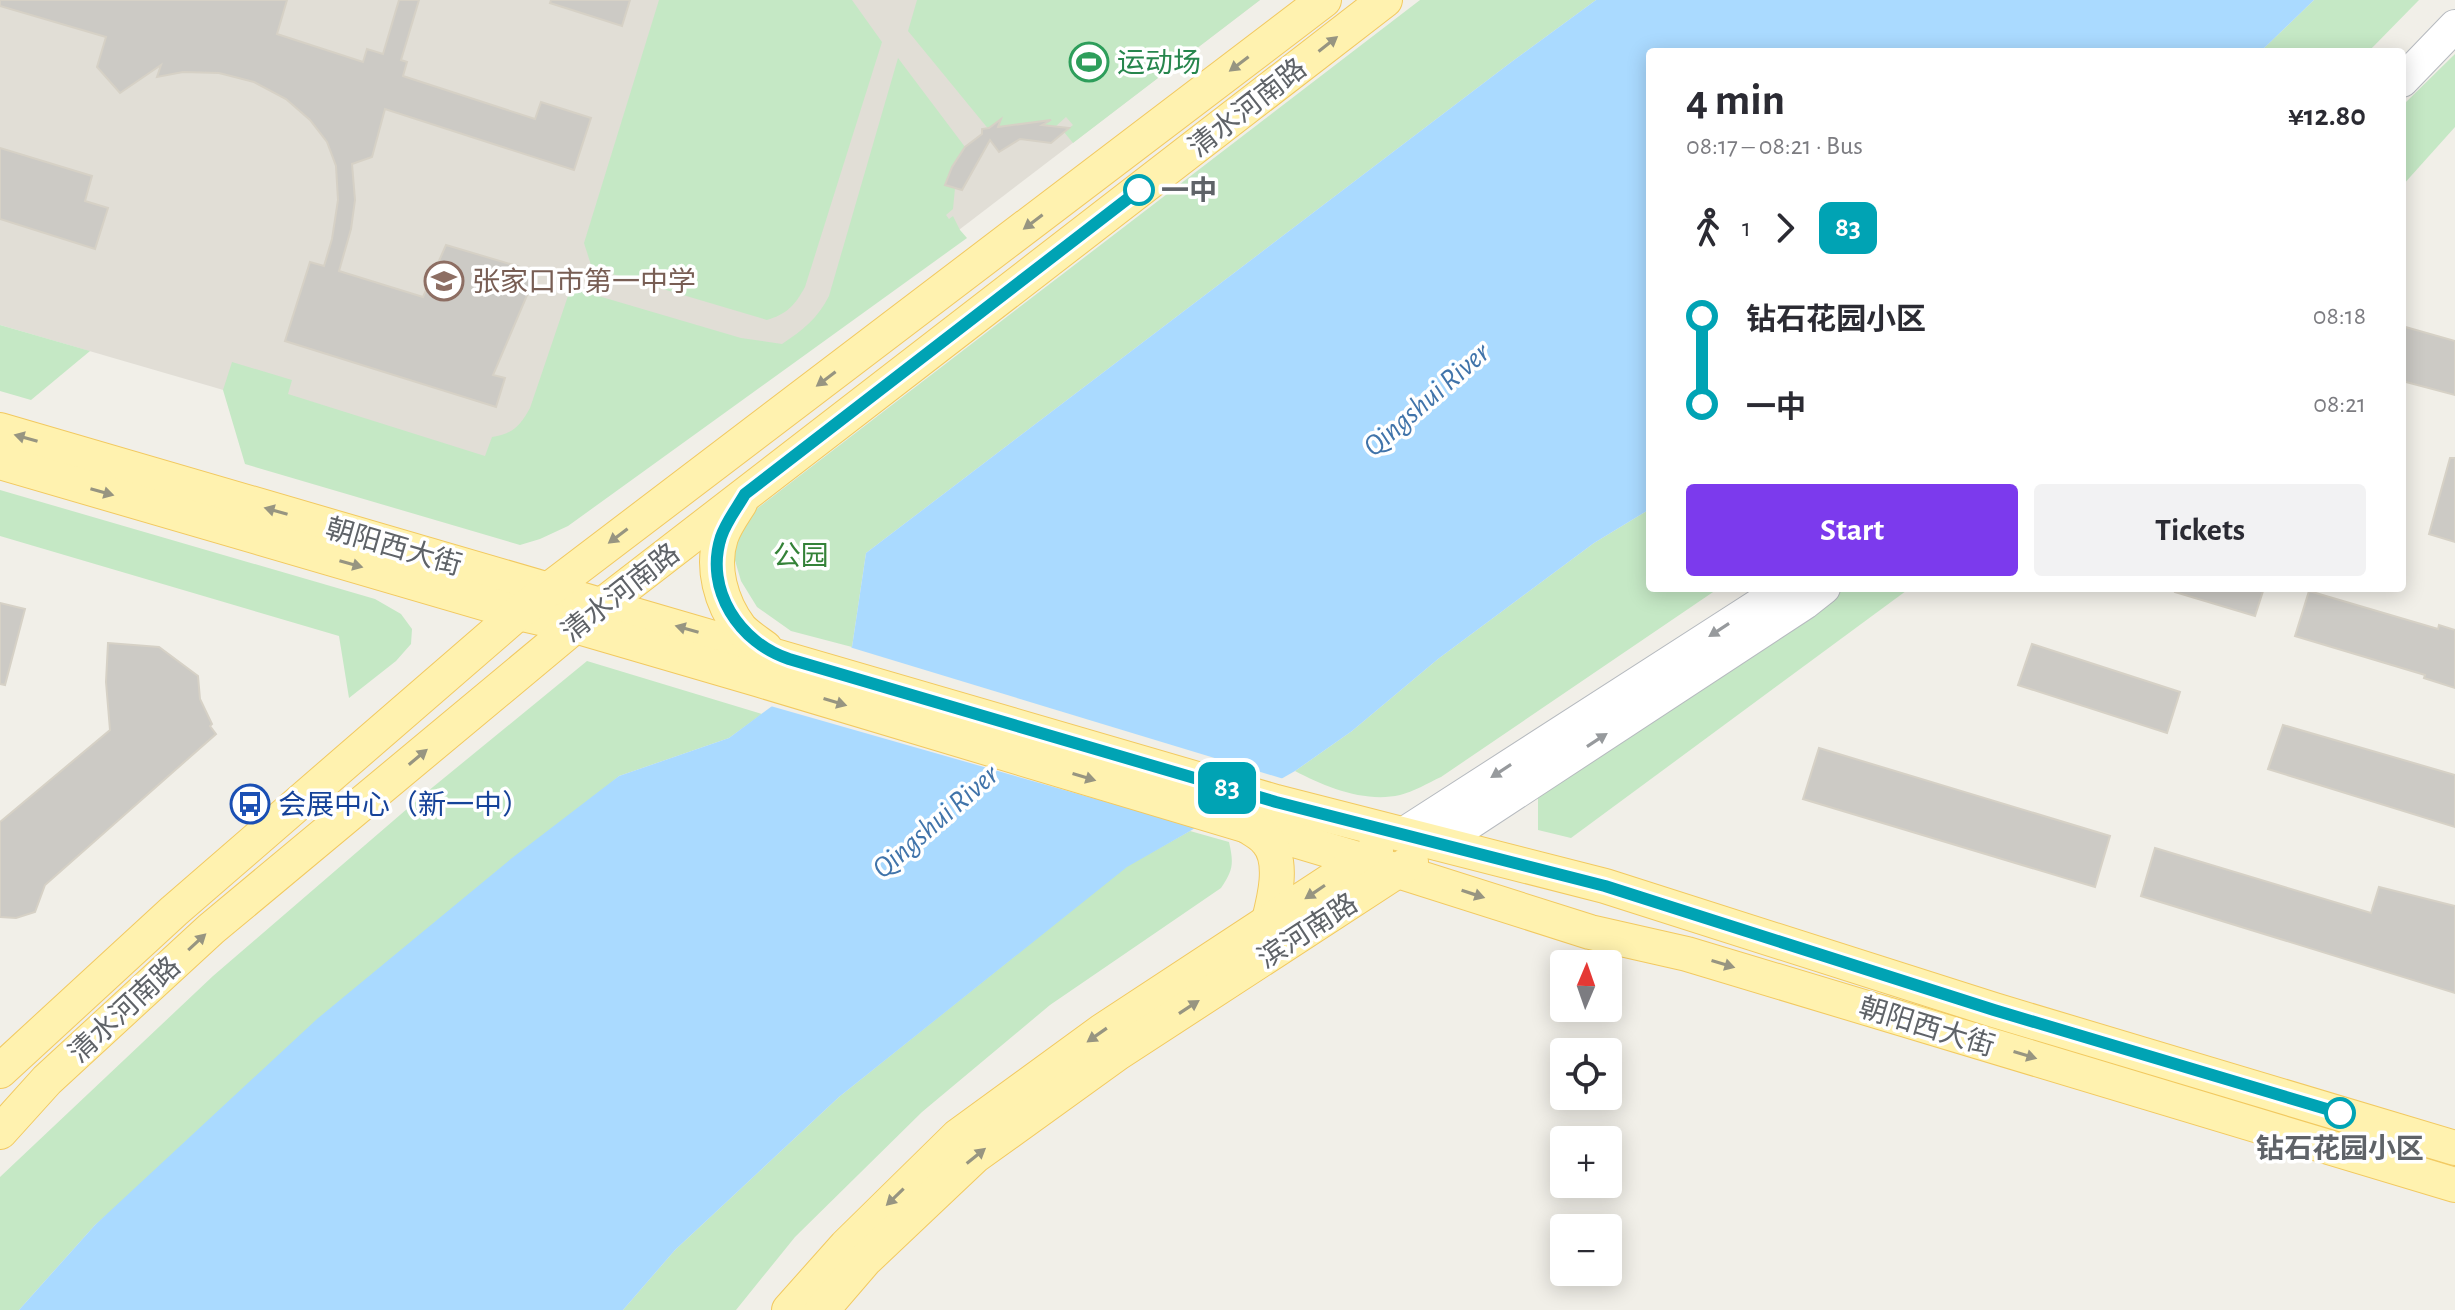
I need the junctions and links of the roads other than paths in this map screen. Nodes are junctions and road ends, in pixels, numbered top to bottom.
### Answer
1 (1324, 0) edge
2 (1385, 0) edge
3 (2450, 0) edge
4 (2455, 26) edge
5 (2406, 48) edge
6 (2406, 77) edge
7 (0, 430) edge
8 (0, 462) edge
9 (745, 494) junction
10 (547, 591) junction
11 (1779, 592) edge
12 (1819, 592) edge
13 (602, 605) junction
14 (518, 613) junction
15 (575, 626) junction
16 (773, 664) junction
17 (1246, 825) junction
18 (1403, 834) junction
19 (1438, 844) junction
20 (1362, 860) junction
21 (1398, 871) junction
22 (1268, 924) junction
23 (1, 1070) edge
24 (0, 1132) edge
25 (2455, 1148) edge
26 (2455, 1185) edge
27 (789, 1310) edge
28 (822, 1310) edge

1 -> 10 main road, 清水河南路
9 -> 2 main road, 清水河南路
3 - 5 main road
4 - 6 main road
10 -> 7 main road, 朝阳西大街
8 -> 14 main road, 朝阳西大街
9 - 13 main road, 清水河南路
9 - 16 main road
10 - 13 main road, 朝阳西大街
10 - 14 main road, 清水河南路
11 -> 18 main road, 滨河南路
19 -> 12 main road, 滨河南路
13 - 15 main road, 清水河南路
16 -> 13 main road, 朝阳西大街
14 - 15 main road, 朝阳西大街
14 - 23 main road, 清水河南路
15 - 16 main road, 朝阳西大街
24 -> 15 main road, 清水河南路
16 -> 17 main road, 朝阳西大街
16 - 18 main road, 朝阳西大街
17 - 20 main road, 朝阳西大街
17 - 22 main road
18 - 19 main road, 朝阳西大街
18 - 20 main road, 滨河南路
19 - 21 main road, 滨河南路
19 - 25 main road, 朝阳西大街
20 - 21 main road, 朝阳西大街
20 -> 22 main road, 滨河南路
21 -> 26 main road, 朝阳西大街
28 -> 21 main road, 滨河南路
22 -> 27 main road, 滨河南路

